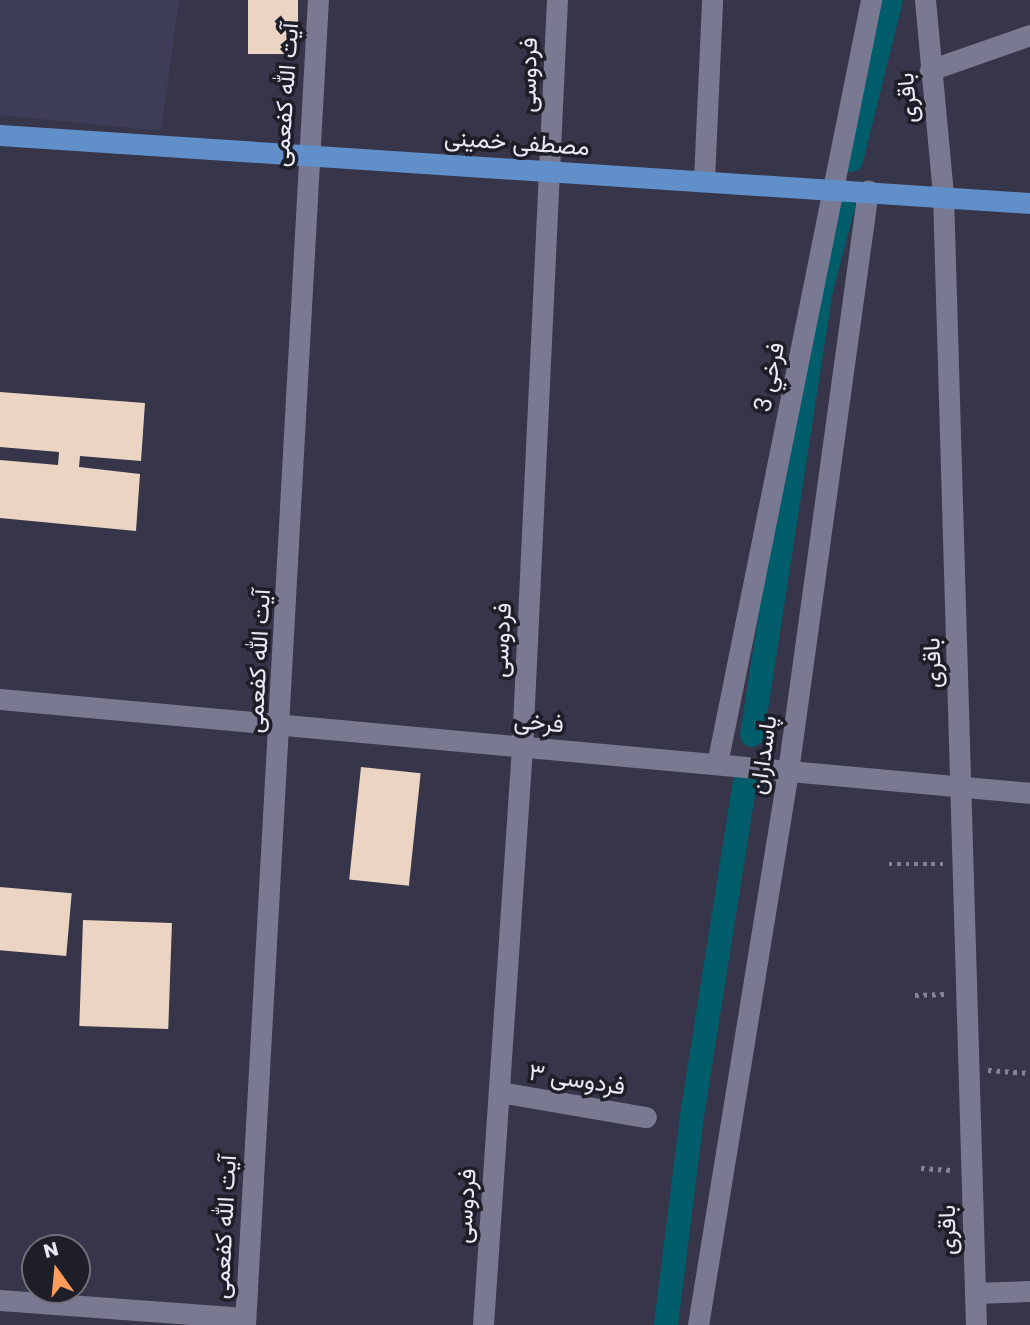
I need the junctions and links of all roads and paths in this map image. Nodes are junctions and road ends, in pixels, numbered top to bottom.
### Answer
1 (318, 0) edge
2 (557, 0) edge
3 (712, 0) edge
4 (871, 0) edge
5 (925, 0) edge
6 (1030, 35) edge
7 (930, 70) junction
8 (0, 135) edge
9 (308, 155) junction
10 (552, 170) junction
11 (704, 179) junction
12 (834, 190) junction
13 (868, 190) junction
14 (943, 194) junction
15 (1030, 203) edge
16 (0, 699) edge
17 (281, 725) junction
18 (522, 747) junction
19 (717, 764) junction
20 (788, 771) junction
21 (962, 787) junction
22 (1030, 793) edge
23 (889, 864) dead end
24 (965, 864) junction
25 (968, 993) junction
26 (915, 995) dead end
27 (970, 1069) junction
28 (1030, 1073) edge
29 (499, 1092) junction
30 (646, 1117) dead end
31 (921, 1168) dead end
32 (972, 1171) junction
33 (1030, 1292) edge
34 (975, 1293) junction
35 (0, 1300) edge
36 (245, 1321) edge
37 (483, 1325) edge
38 (698, 1325) edge
39 (976, 1325) edge

1 - 9 street, آیت الله کفعمی
2 - 10 street, فردوسی
3 - 11 street
4 - 12 street, فرخي 3
5 - 7 street, باقری
6 - 7 street
7 - 14 street, باقری
8 - 9 main road, مصطفی خمینی
9 - 10 main road, مصطفی خمینی
9 - 17 street, آیت الله کفعمی
10 - 11 main road, مصطفی خمینی
10 - 18 street, فردوسی
11 - 12 main road, مصطفی خمینی
12 - 13 main road, مصطفی خمینی
12 - 19 street, فرخي 3
13 - 14 main road, مصطفی خمینی
13 - 20 street, پاسداران
14 - 15 main road, مصطفی خمینی
14 - 21 street, باقری
16 - 17 street, فرخی
17 - 18 street, فرخی
17 - 36 street, آیت الله کفعمی
18 - 19 street, فرخی
18 - 29 street, فردوسی
19 - 20 street, فرخی
20 - 21 street, فرخی
20 - 38 street, پاسداران
21 - 22 street, فرخی
21 - 24 street, باقری
23 - 24 path
24 - 25 street, باقری
25 - 26 path
25 - 27 street, باقری
27 - 28 path
27 - 32 street, باقری
29 - 30 street, فردوسی ۳
29 - 37 street, فردوسی
31 - 32 path
32 - 34 street, باقری
33 - 34 street
34 - 39 street, باقری
35 - 36 street

